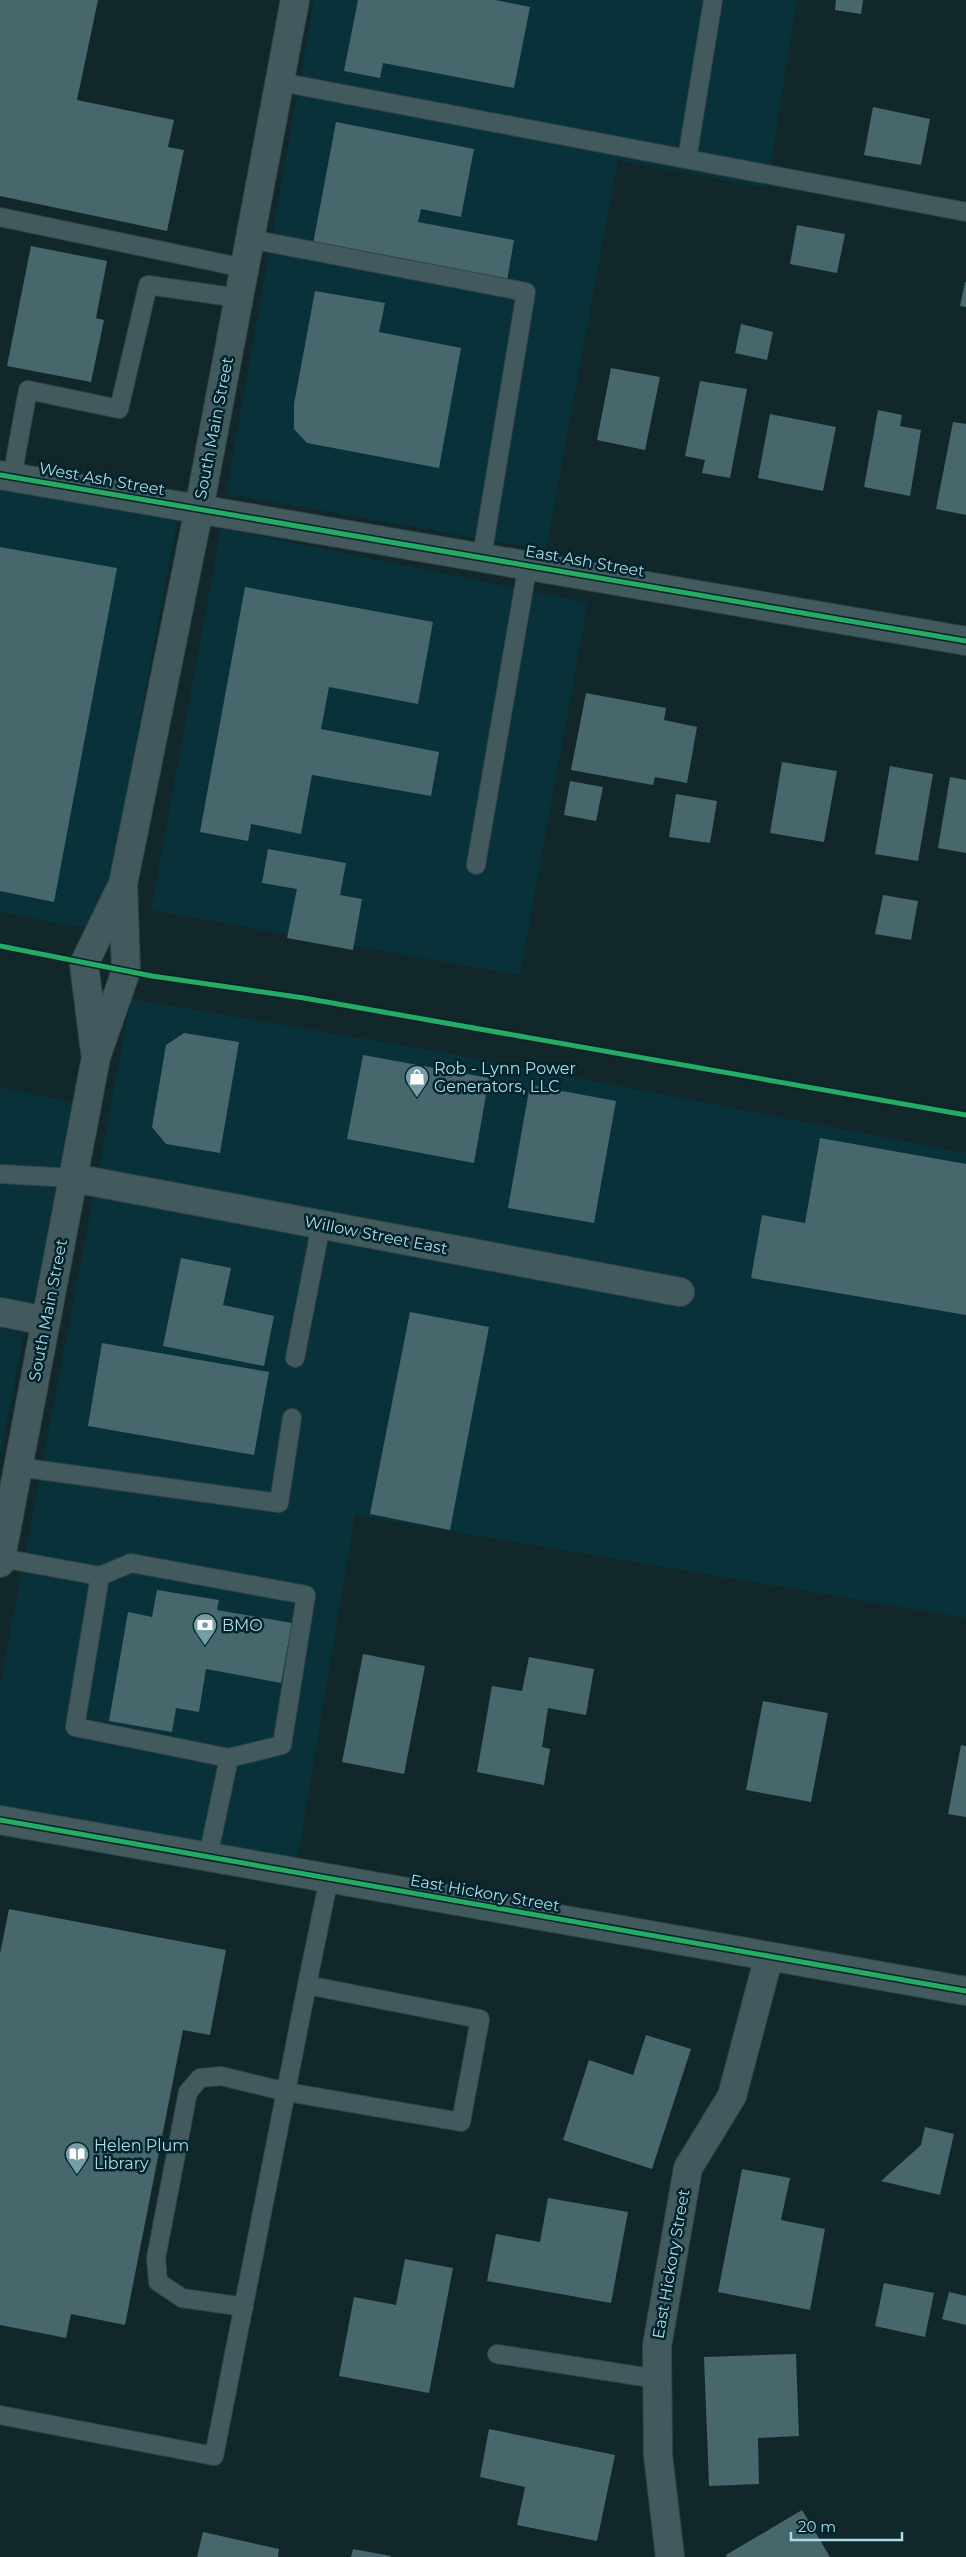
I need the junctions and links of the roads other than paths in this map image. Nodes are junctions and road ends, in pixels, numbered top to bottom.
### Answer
1 (295, 0) edge
2 (713, 0) edge
3 (280, 82) junction
4 (687, 159) junction
5 (966, 212) edge
6 (0, 218) edge
7 (250, 239) junction
8 (244, 268) junction
9 (239, 298) junction
10 (6, 476) edge
11 (199, 508) junction
12 (482, 556) junction
13 (528, 564) junction
14 (966, 641) edge
15 (476, 865) dead end
16 (123, 884) junction
17 (96, 1057) junction
18 (0, 1174) edge
19 (73, 1178) junction
20 (321, 1225) junction
21 (680, 1292) dead end
22 (0, 1312) edge
23 (46, 1321) junction
24 (295, 1358) dead end
25 (292, 1418) dead end
26 (18, 1467) junction
27 (0, 1561) edge
28 (100, 1576) junction
29 (229, 1758) junction
30 (0, 1820) edge
31 (208, 1857) junction
32 (329, 1878) junction
33 (769, 1956) junction
34 (307, 1985) junction
35 (966, 1991) edge
36 (287, 2092) junction
37 (244, 2307) junction
38 (497, 2354) dead end
39 (657, 2379) junction
40 (0, 2415) edge
41 (670, 2557) edge

1 - 3 street, South Main Street
2 - 4 lane
3 - 4 lane
3 - 7 street, South Main Street
4 - 5 lane
6 - 8 lane
7 - 8 street, South Main Street
7 - 12 lane
8 - 9 street, South Main Street
9 - 10 lane
9 - 11 street, South Main Street
10 - 11 street, West Ash Street
11 - 12 street, East Ash Street
11 - 16 street, South Main Street
12 - 13 street, East Ash Street
13 - 14 street, East Ash Street
13 - 15 lane
16 - 17 street, South Main Street
16 - 17 street, South Main Street
17 - 19 street, South Main Street
18 - 19 lane
19 - 20 street, Willow Street East
19 - 23 street, South Main Street
20 - 21 street, Willow Street East
20 - 24 lane
22 - 23 street
23 - 26 street, South Main Street
25 - 26 lane
26 - 27 street, South Main Street
27 - 28 lane
28 - 29 lane
28 - 29 lane
29 - 31 lane
30 - 31 street, East Hickory Street
31 - 32 street, East Hickory Street
32 - 33 street, East Hickory Street
32 - 34 lane
33 - 35 street, East Hickory Street
33 - 39 street, East Hickory Street
34 - 36 lane
34 - 36 lane
36 - 37 lane
36 - 37 lane
37 - 40 lane
38 - 39 lane
39 - 41 street, East Hickory Street

